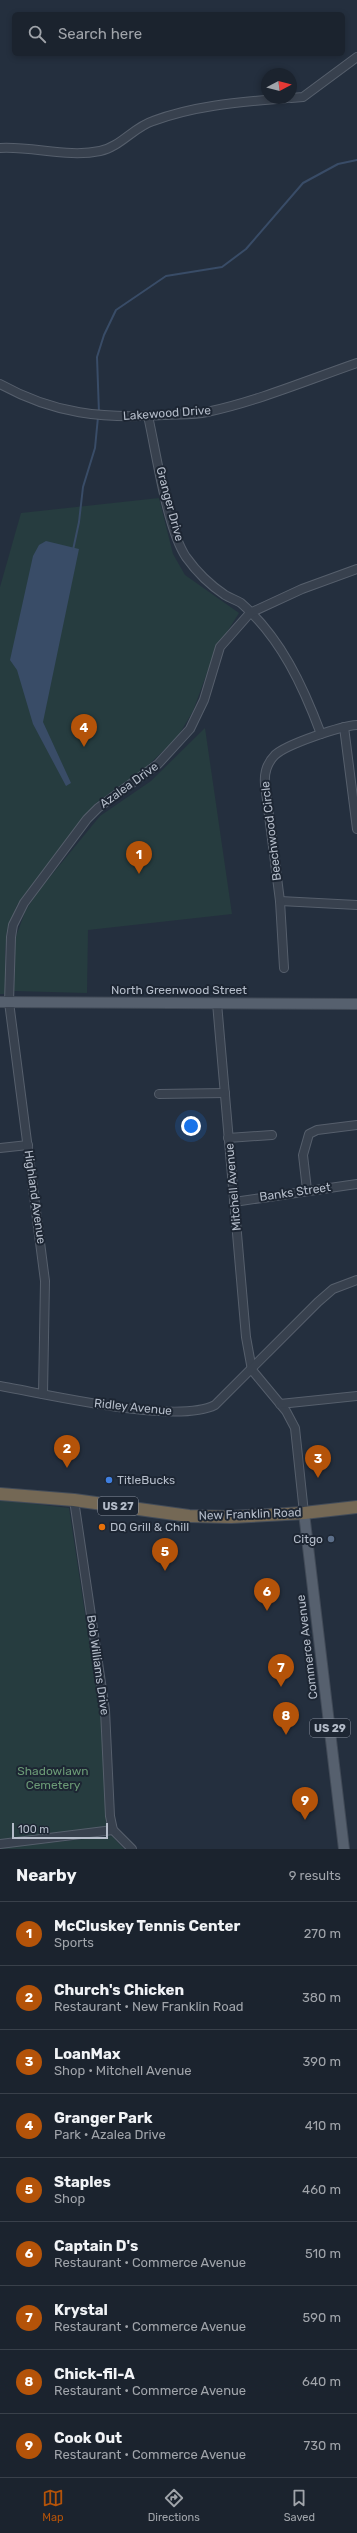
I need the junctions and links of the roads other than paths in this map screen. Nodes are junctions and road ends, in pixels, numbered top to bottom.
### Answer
1 (357, 57) edge
2 (297, 98) edge
3 (261, 100) edge
4 (0, 148) edge
5 (357, 363) edge
6 (0, 384) edge
7 (148, 416) junction
8 (357, 570) edge
9 (250, 613) junction
10 (357, 725) edge
11 (344, 727) junction
12 (322, 734) junction
13 (357, 828) edge
14 (280, 901) junction
15 (357, 905) edge
16 (284, 968) dead end
17 (5, 1002) edge
18 (217, 1003) junction
19 (357, 1004) edge
20 (225, 1092) junction
21 (159, 1094) dead end
22 (357, 1126) edge
23 (272, 1135) dead end
24 (228, 1138) junction
25 (28, 1145) junction
26 (0, 1148) edge
27 (357, 1184) edge
28 (307, 1190) junction
29 (234, 1202) junction
30 (357, 1280) edge
31 (252, 1370) junction
32 (0, 1386) edge
33 (43, 1394) junction
34 (357, 1396) edge
35 (280, 1404) junction
36 (0, 1494) edge
37 (74, 1500) junction
38 (357, 1507) edge
39 (304, 1513) junction
40 (113, 1830) junction
41 (0, 1844) edge
42 (132, 1849) edge
43 (344, 1849) edge

1 - 2 street
3 - 4 street
5 - 7 street, Lakewood Drive
6 - 7 street, Lakewood Drive
7 - 9 street, Granger Drive
8 - 9 street, Azalea Drive
9 - 12 street, Granger Drive
9 - 17 street, Azalea Drive
10 - 11 street, Beechwood Circle
11 - 12 street, Beechwood Circle
11 - 13 street
12 - 14 street, Beechwood Circle
14 - 15 street
14 - 16 street, Beechwood Circle
17 - 18 main road, North Greenwood Street
17 - 25 street, Highland Avenue
18 - 19 main road, North Greenwood Street
18 - 20 street, Mitchell Avenue
20 - 21 street
20 - 24 street, Mitchell Avenue
22 - 28 street
23 - 24 street
24 - 29 street, Mitchell Avenue
25 - 26 street
25 - 33 street, Highland Avenue
27 - 28 street, Banks Street
28 - 29 street, Banks Street
29 - 31 street, Mitchell Avenue
30 - 31 street, Ridley Avenue
31 - 33 street, Ridley Avenue
31 - 35 street
32 - 33 street, Ridley Avenue
34 - 35 street
35 - 39 street
36 - 37 highway, New Franklin Road / US 27
37 - 39 highway, New Franklin Road / US 27
37 - 40 street, Bob Williams Drive
38 - 39 highway, New Franklin Road / US 27
39 - 43 main road, Commerce Avenue / US 29
40 - 41 street
40 - 42 street

